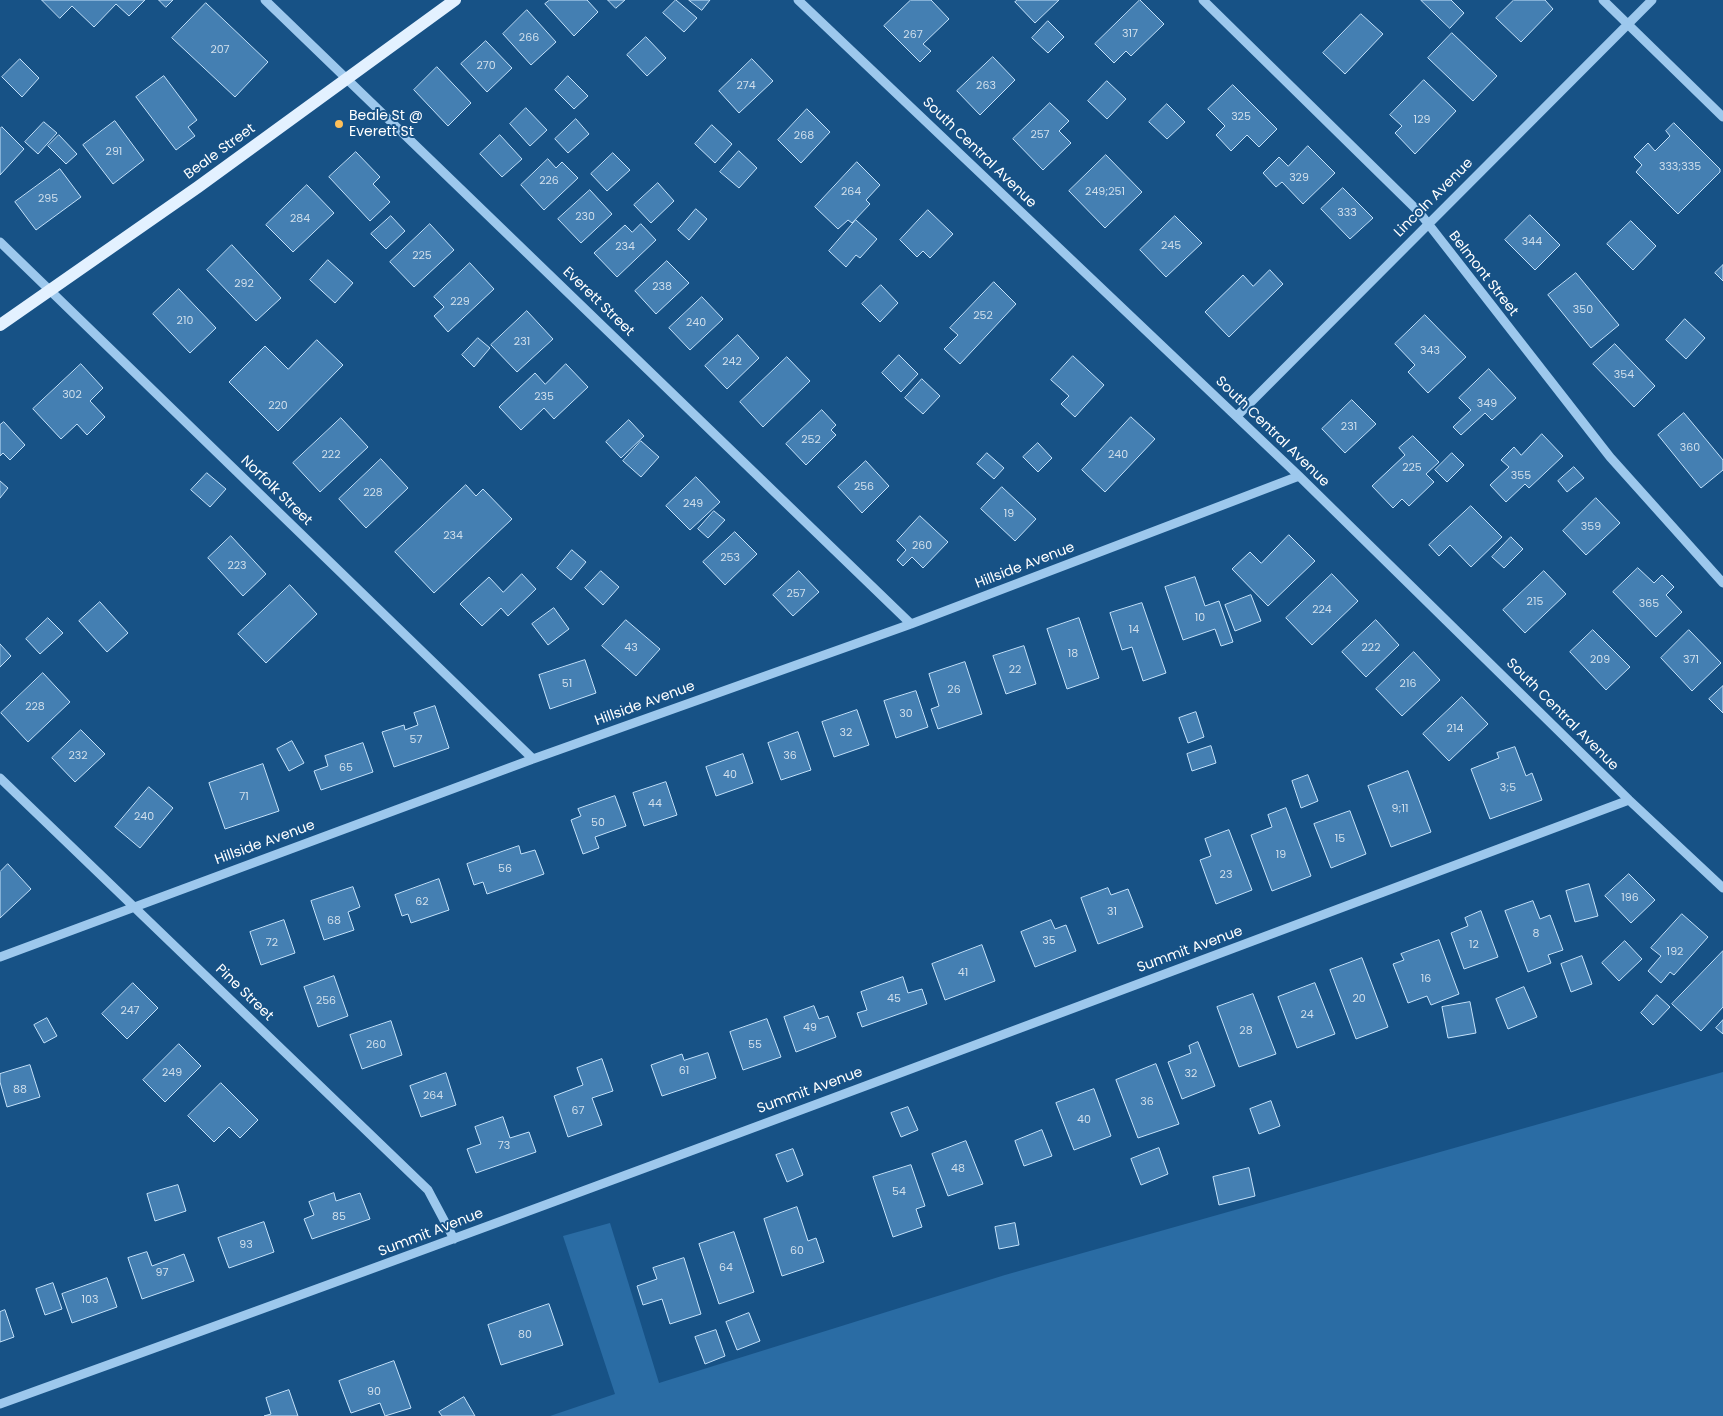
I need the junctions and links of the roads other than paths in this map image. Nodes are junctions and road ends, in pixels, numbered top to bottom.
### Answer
1 (265, 0) edge
2 (455, 0) edge
3 (798, 0) edge
4 (1203, 0) edge
5 (1603, 0) edge
6 (1652, 0) edge
7 (1626, 23) junction
8 (346, 79) junction
9 (1723, 118) edge
10 (1427, 225) junction
11 (0, 242) edge
12 (50, 290) junction
13 (0, 324) edge
14 (1236, 416) junction
15 (1299, 476) junction
16 (1723, 582) edge
17 (912, 624) junction
18 (533, 759) junction
19 (0, 778) edge
20 (1629, 800) junction
21 (1723, 888) edge
22 (134, 907) junction
23 (0, 957) edge
24 (454, 1239) junction
25 (0, 1404) edge

1 - 8 street, Everett Street
2 - 8 main road, Beale Street
3 - 14 street, South Central Avenue
4 - 10 street, Belmont Street
5 - 7 street
6 - 7 street, Lincoln Avenue
7 - 9 street
7 - 10 street, Lincoln Avenue
8 - 12 main road, Beale Street
8 - 17 street, Everett Street
10 - 14 street, Lincoln Avenue
10 - 16 street, Belmont Street
11 - 12 street, Norfolk Street
12 - 13 main road, Beale Street
12 - 18 street, Norfolk Street
14 - 15 street, South Central Avenue
15 - 17 street, Hillside Avenue
15 - 20 street, South Central Avenue
17 - 18 street, Hillside Avenue
18 - 22 street, Hillside Avenue
19 - 22 street, Pine Street
20 - 21 street, South Central Avenue
20 - 24 street, Summit Avenue
22 - 23 street, Hillside Avenue
22 - 24 street, Pine Street
24 - 25 street, Summit Avenue

